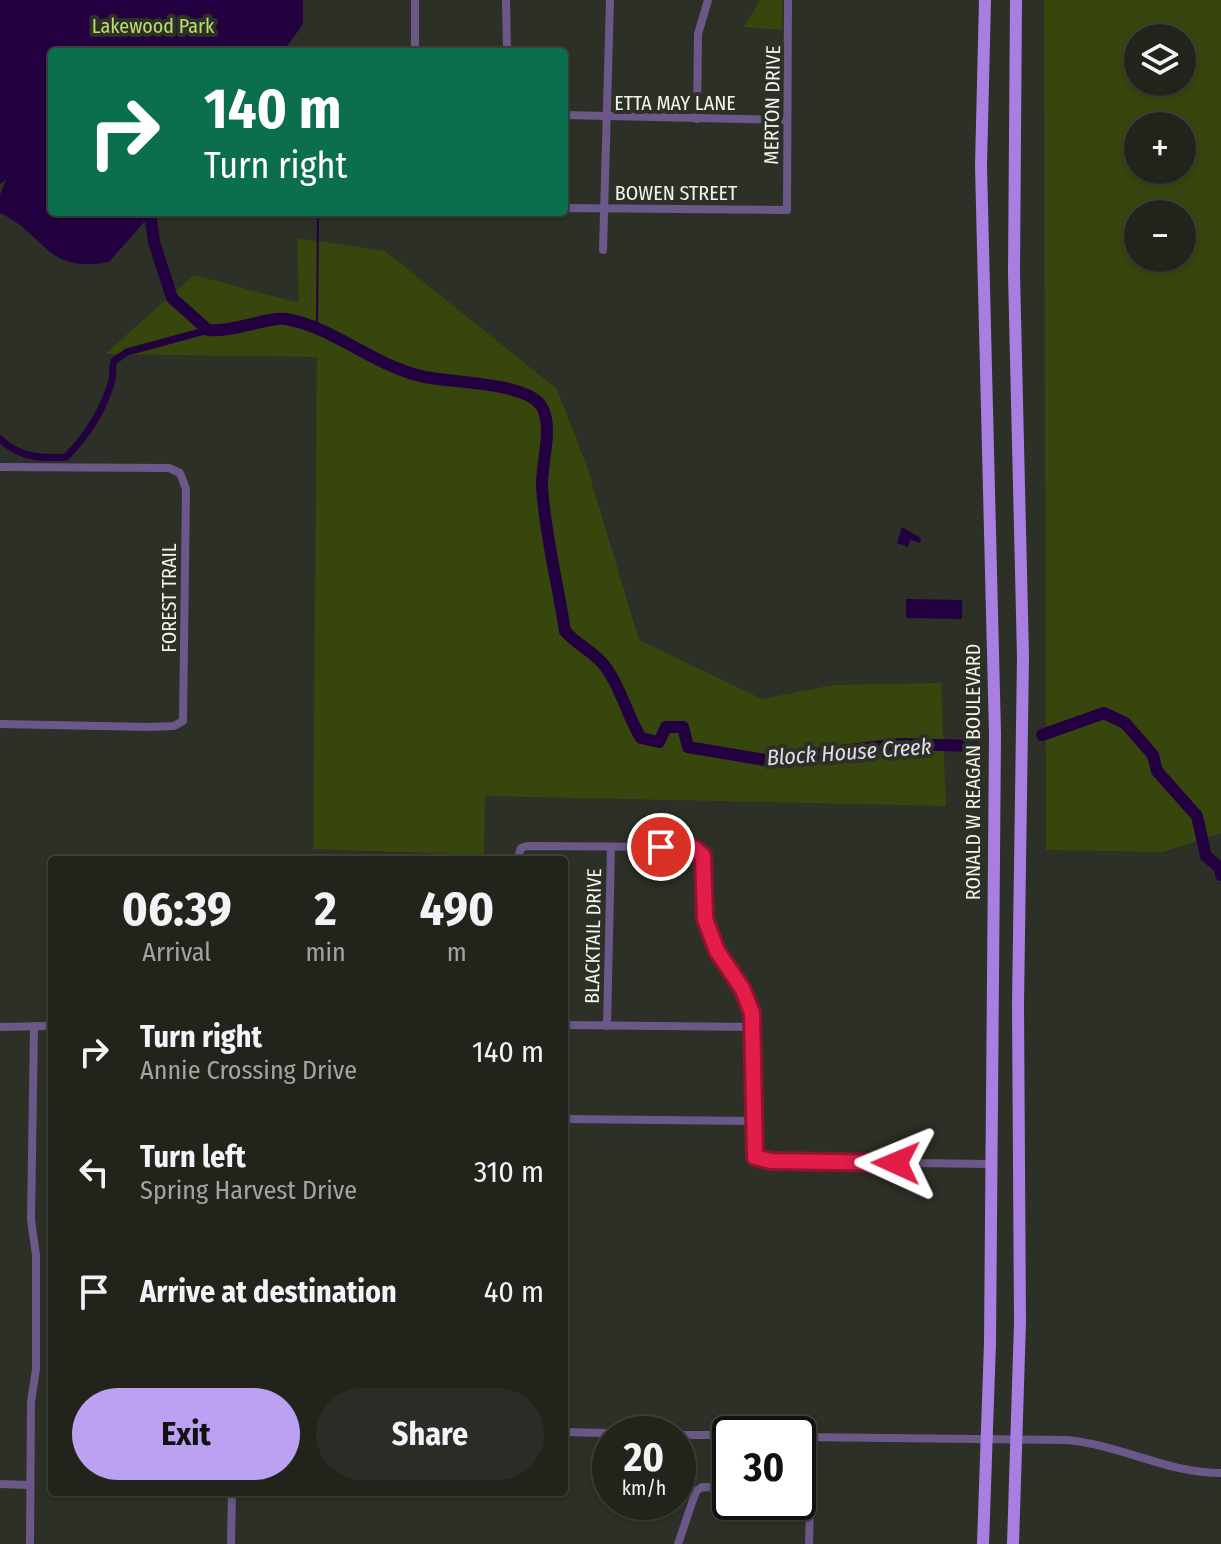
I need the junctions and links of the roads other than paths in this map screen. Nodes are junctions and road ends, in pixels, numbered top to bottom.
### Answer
1 (415, 0) edge
2 (506, 0) edge
3 (610, 0) edge
4 (708, 0) edge
5 (788, 0) edge
6 (985, 0) edge
7 (1016, 0) edge
8 (415, 48) edge
9 (507, 48) edge
10 (568, 115) edge
11 (605, 118) junction
12 (697, 119) junction
13 (786, 120) junction
14 (568, 208) edge
15 (604, 209) junction
16 (787, 210) joint
17 (603, 250) dead end
18 (0, 467) edge
19 (0, 724) edge
20 (611, 847) junction
21 (518, 856) edge
22 (568, 1025) edge
23 (34, 1026) junction
24 (48, 1026) edge
25 (607, 1026) junction
26 (0, 1027) edge
27 (754, 1027) junction
28 (568, 1119) edge
29 (753, 1121) junction
30 (989, 1164) junction
31 (568, 1432) edge
32 (592, 1433) edge
33 (816, 1437) edge
34 (988, 1438) junction
35 (1017, 1439) junction
36 (1221, 1473) edge
37 (0, 1484) edge
38 (30, 1485) junction
39 (712, 1487) edge
40 (232, 1496) edge
41 (810, 1520) edge
42 (30, 1544) edge
43 (231, 1544) edge
44 (678, 1544) edge
45 (809, 1544) edge
46 (983, 1544) edge
47 (1013, 1544) edge

1 - 8 street
2 - 9 street
3 - 11 street
4 - 12 street
5 - 13 street, MERTON DRIVE
6 - 30 main road, RONALD W REAGAN BOULEVARD
7 - 35 main road
10 - 11 street, ETTA MAY LANE
11 - 12 street, ETTA MAY LANE
11 - 15 street
12 - 13 street, ETTA MAY LANE
13 - 16 street, MERTON DRIVE
14 - 15 street, BOWEN STREET
15 - 16 street, BOWEN STREET
15 - 17 street
18 - 19 street, FOREST TRAIL
20 - 21 street
20 - 25 street, BLACKTAIL DRIVE
20 - 27 street
22 - 25 street
23 - 24 street
23 - 26 street
23 - 38 street
25 - 27 street
27 - 29 street
28 - 29 street
29 - 30 street
30 - 34 main road, RONALD W REAGAN BOULEVARD
31 - 32 street
33 - 34 street
34 - 35 street
34 - 46 main road, RONALD W REAGAN BOULEVARD
35 - 36 street
35 - 47 main road
37 - 38 street
38 - 42 street
39 - 44 street
40 - 43 street
41 - 45 street

